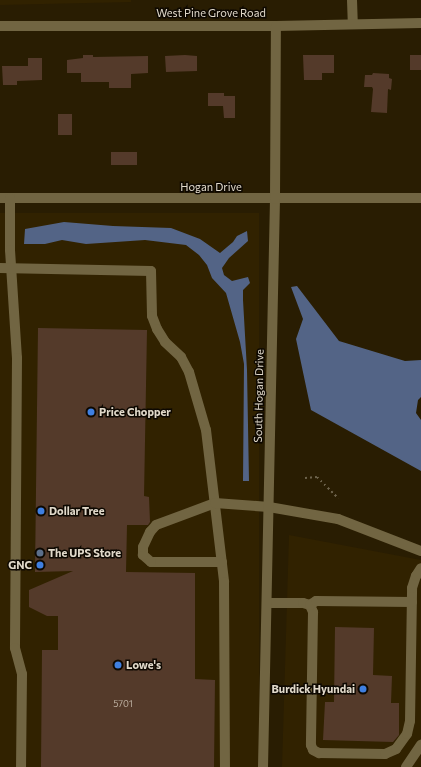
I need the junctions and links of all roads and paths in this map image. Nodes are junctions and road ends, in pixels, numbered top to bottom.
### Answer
1 (352, 0) edge
2 (421, 23) edge
3 (353, 24) junction
4 (0, 26) edge
5 (276, 26) junction
6 (5, 198) edge
7 (421, 198) edge
8 (274, 199) junction
9 (0, 268) edge
10 (11, 268) junction
11 (305, 478) dead end
12 (338, 498) dead end
13 (215, 503) junction
14 (269, 507) junction
15 (421, 551) edge
16 (222, 562) junction
17 (421, 568) edge
18 (412, 602) junction
19 (267, 603) junction
20 (310, 605) junction
21 (421, 745) edge
22 (21, 767) edge
23 (225, 767) edge
24 (263, 767) edge
25 (406, 767) edge

1 - 3 street
2 - 3 street, West Pine Grove Road
3 - 5 street, West Pine Grove Road
4 - 5 street, West Pine Grove Road
5 - 8 street, South Hogan Drive
6 - 8 street, Hogan Drive
6 - 10 street
7 - 8 street, Hogan Drive
8 - 14 street, South Hogan Drive
9 - 10 street
10 - 13 street
10 - 22 street
11 - 12 path
13 - 14 street
13 - 16 street
13 - 16 street
14 - 15 street
14 - 19 street, South Hogan Drive
16 - 23 street
17 - 18 street
18 - 20 street
18 - 20 street
19 - 20 street
19 - 24 street, South Hogan Drive
21 - 25 street

